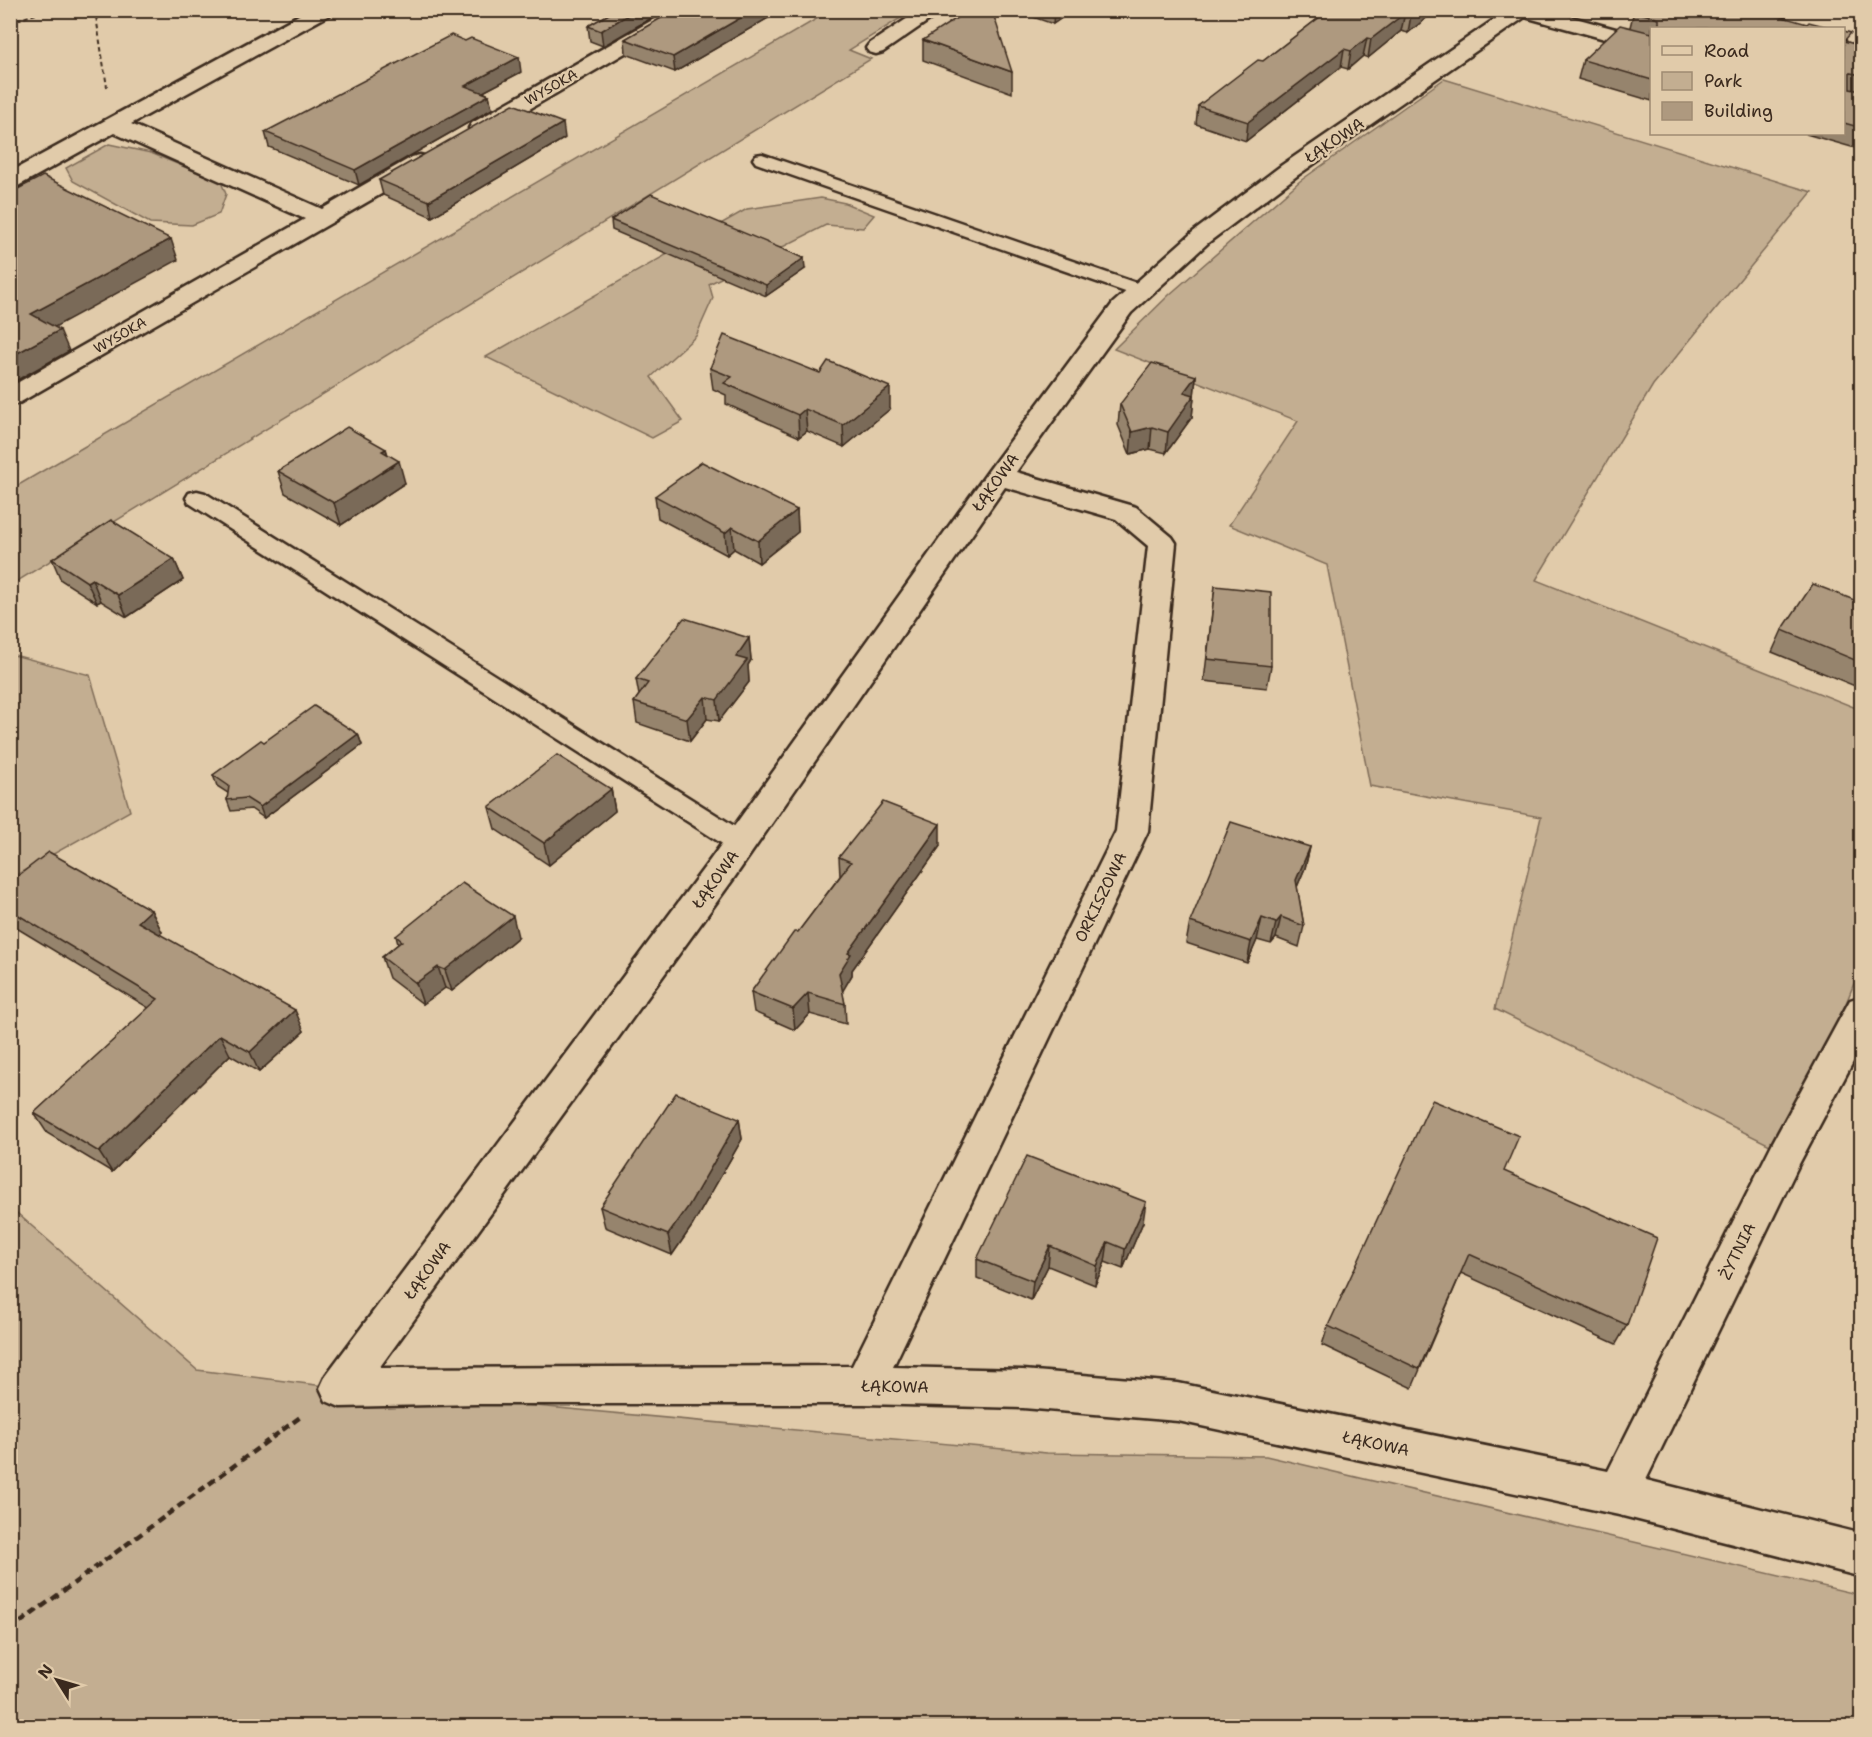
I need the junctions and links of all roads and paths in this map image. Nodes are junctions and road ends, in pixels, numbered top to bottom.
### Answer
1 (49, 10) edge
2 (95, 10) edge
3 (324, 10) edge
4 (685, 10) edge
5 (934, 10) edge
6 (1522, 11) edge
7 (10, 22) edge
8 (1650, 45) edge
9 (876, 48) dead end
10 (112, 124) junction
11 (457, 141) edge
12 (436, 153) edge
13 (762, 159) dead end
14 (10, 181) edge
15 (323, 218) junction
16 (1141, 291) junction
17 (10, 398) edge
18 (999, 476) junction
19 (197, 498) dead end
20 (741, 843) junction
21 (1862, 1010) edge
22 (864, 1385) junction
23 (340, 1388) junction
24 (1619, 1494) junction
25 (1862, 1556) edge
26 (10, 1630) edge

1 - 7 path
2 - 10 path
3 - 10 street
4 - 11 street, WYSOKA
5 - 9 street
6 - 8 street
6 - 16 street, ŁĄKOWA
10 - 14 street
10 - 15 street
12 - 15 street, WYSOKA
13 - 16 lane
15 - 17 street, WYSOKA
16 - 18 street, ŁĄKOWA
18 - 20 street, ŁĄKOWA
18 - 22 street, ORKISZOWA
19 - 20 lane
20 - 23 street, ŁĄKOWA
21 - 24 street, ŻYTNIA
22 - 23 street, ŁĄKOWA
22 - 24 street, ŁĄKOWA
23 - 26 path
24 - 25 street, ŁĄKOWA

